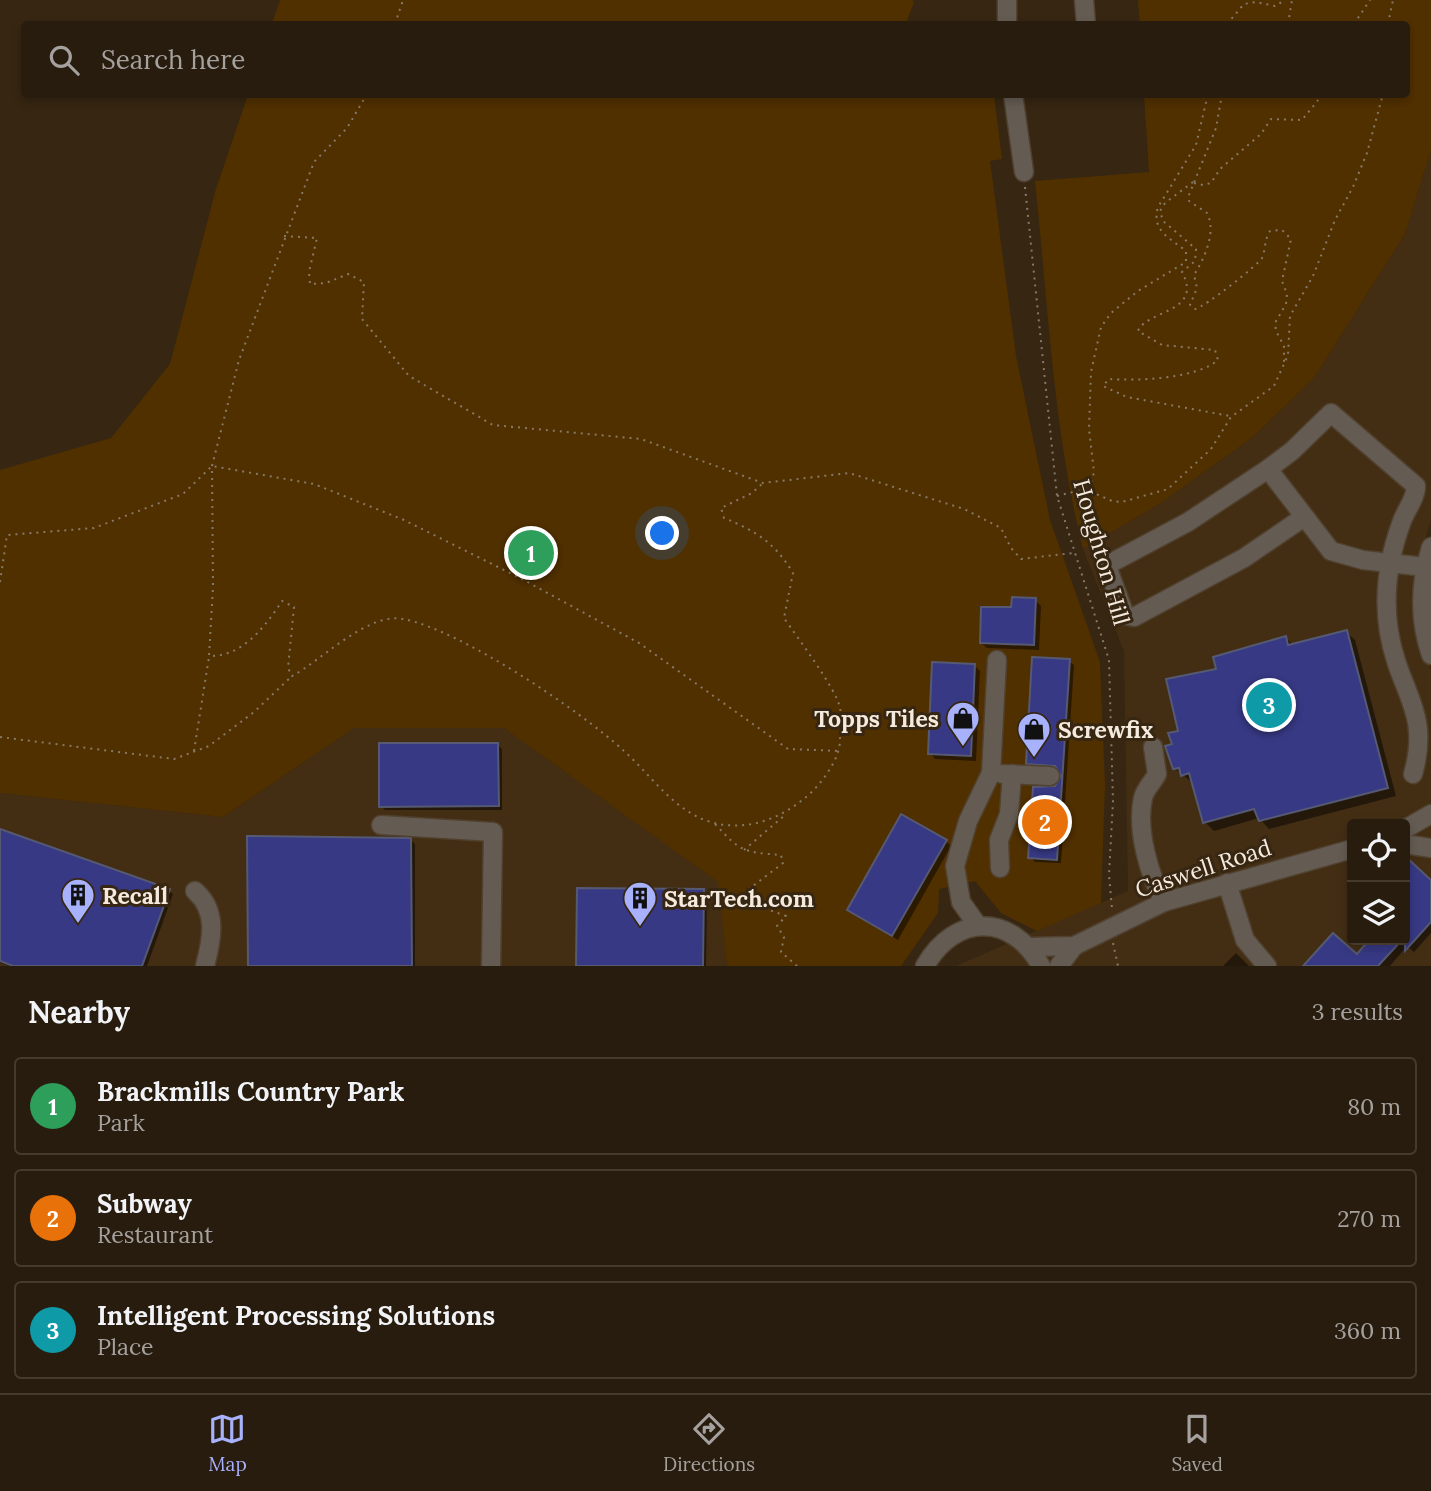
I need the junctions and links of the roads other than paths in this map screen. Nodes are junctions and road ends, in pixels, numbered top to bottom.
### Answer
1 (1007, 0) edge
2 (1084, 0) edge
3 (1007, 21) edge
4 (1086, 21) edge
5 (1014, 98) edge
6 (1024, 172) road end
7 (1268, 469) junction
8 (1304, 517) junction
9 (1431, 547) edge
10 (1390, 564) junction
11 (1425, 567) junction
12 (1431, 654) edge
13 (997, 660) dead end
14 (1153, 747) dead end
15 (991, 773) junction
16 (1012, 774) junction
17 (1413, 774) dead end
18 (1050, 776) dead end
19 (1431, 814) edge
20 (381, 825) dead end
21 (1410, 826) edge
22 (1410, 845) edge
23 (1431, 848) edge
24 (1347, 850) edge
25 (1000, 868) dead end
26 (1227, 883) junction
27 (195, 891) dead end
28 (961, 902) junction
29 (1164, 902) junction
30 (978, 926) junction
31 (951, 935) junction
32 (1074, 946) junction
33 (1030, 947) junction
34 (205, 966) edge
35 (491, 966) edge
36 (925, 966) edge
37 (1041, 966) edge
38 (1059, 966) edge
39 (1267, 966) edge

1 - 3 street
2 - 4 street
5 - 6 street
7 - 8 street
7 - 8 street
7 - 10 street
8 - 10 street
9 - 11 street
10 - 11 street
10 - 17 street
11 - 12 street
13 - 15 street
14 - 29 street
15 - 16 street
15 - 28 street
16 - 18 street
16 - 25 street
19 - 21 street
20 - 35 street
22 - 23 street
24 - 26 street, Caswell Road
26 - 29 street, Caswell Road
26 - 39 street
27 - 34 street
28 - 30 street
28 - 31 street
29 - 32 street, Caswell Road
30 - 31 street
30 - 33 street
31 - 36 street
32 - 33 street, Caswell Road
32 - 38 street, Caswell Road
33 - 37 street

